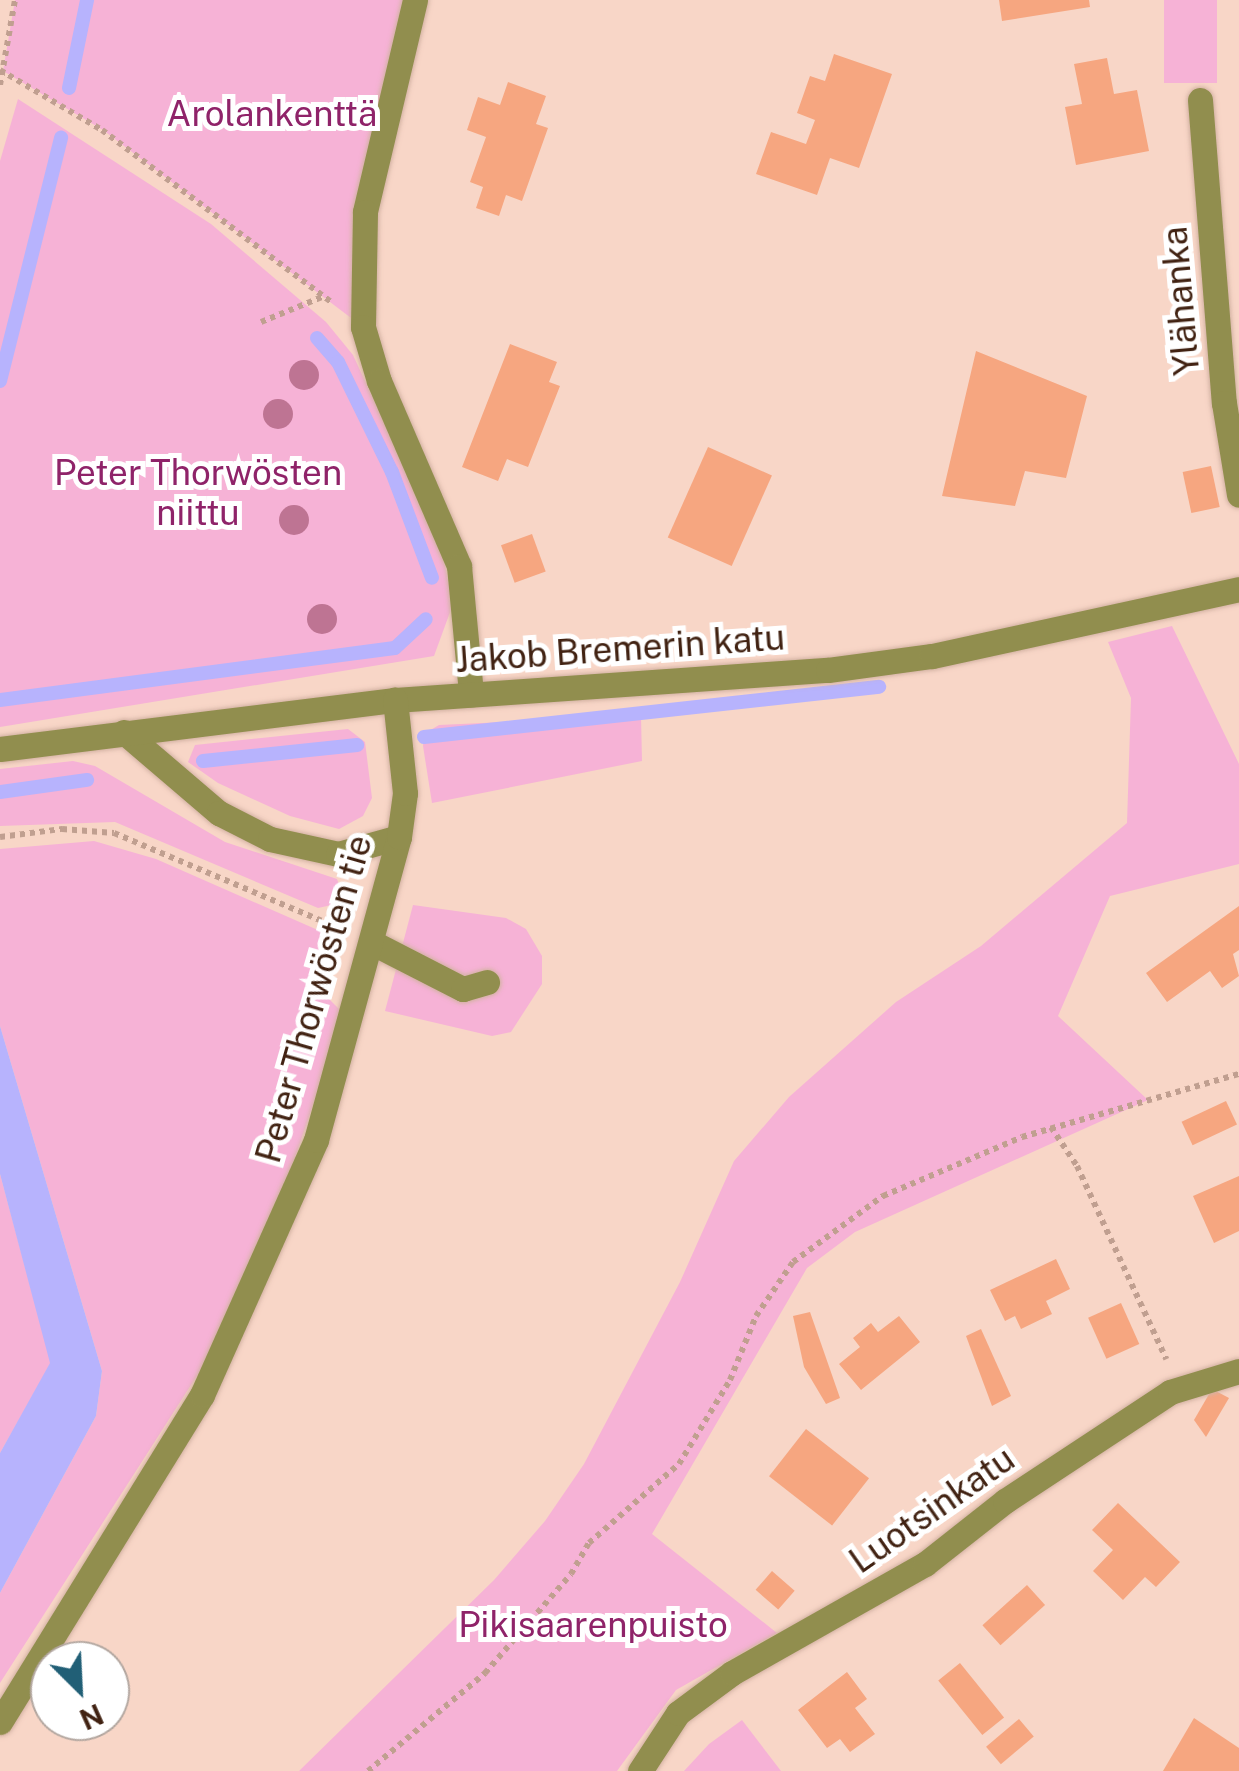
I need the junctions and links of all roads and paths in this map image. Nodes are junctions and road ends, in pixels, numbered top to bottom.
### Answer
1 (15, 0) edge
2 (415, 0) edge
3 (1, 70) edge
4 (0, 85) edge
5 (1200, 100) dead end
6 (324, 297) junction
7 (261, 322) dead end
8 (363, 328) junction
9 (1239, 495) edge
10 (1239, 588) edge
11 (471, 694) junction
12 (395, 700) junction
13 (124, 732) junction
14 (0, 749) edge
15 (0, 837) edge
16 (399, 837) junction
17 (373, 943) junction
18 (486, 982) dead end
19 (1239, 1074) edge
20 (1051, 1127) junction
21 (1239, 1371) edge
22 (1181, 1386) junction
23 (0, 1722) edge
24 (368, 1771) edge
25 (640, 1771) edge

1 - 3 path
2 - 8 street
3 - 4 path
3 - 6 path
5 - 9 street, Ylähanka
6 - 7 path
6 - 8 path
8 - 11 street
10 - 11 street, Jakob Bremerin katu
11 - 12 street, Jakob Bremerin katu
12 - 13 street, Jakob Bremerin katu
12 - 16 street, Peter Thorwösten tie
13 - 14 street, Jakob Bremerin katu
13 - 16 street
15 - 17 path
16 - 17 street, Peter Thorwösten tie
17 - 18 street
17 - 23 street, Peter Thorwösten tie
19 - 20 path
20 - 22 path
20 - 24 path
21 - 22 street, Luotsinkatu
22 - 25 street, Luotsinkatu

